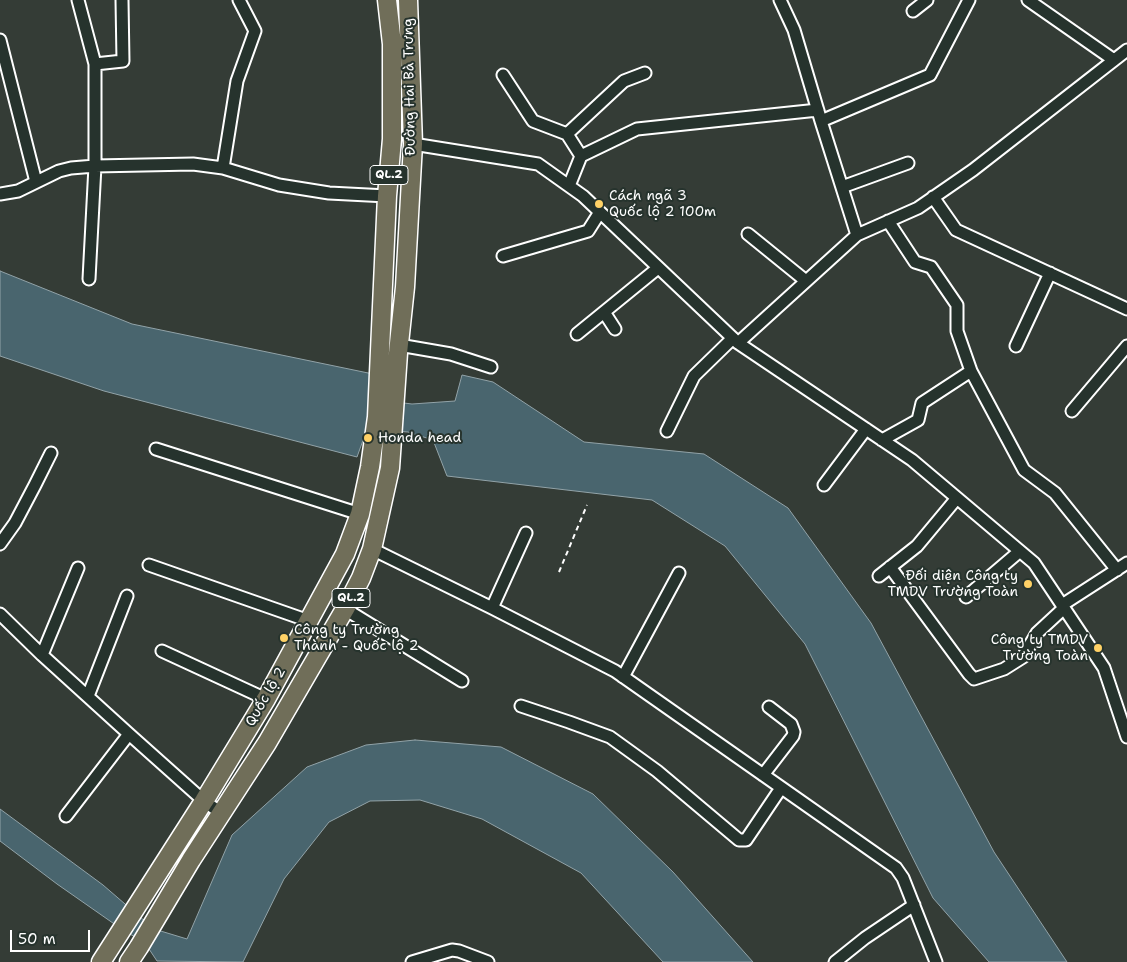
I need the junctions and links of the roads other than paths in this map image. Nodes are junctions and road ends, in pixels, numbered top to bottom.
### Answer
1 (78, 0) edge
2 (122, 0) edge
3 (239, 0) edge
4 (387, 0) edge
5 (408, 0) edge
6 (780, 0) edge
7 (927, 0) edge
8 (969, 0) edge
9 (1028, 0) edge
10 (913, 11) dead end
11 (0, 40) edge
12 (1127, 50) edge
13 (1114, 60) junction
14 (95, 64) junction
15 (644, 73) dead end
16 (504, 75) dead end
17 (819, 115) junction
18 (567, 134) junction
19 (414, 144) junction
20 (581, 156) junction
21 (908, 163) dead end
22 (94, 166) junction
23 (224, 168) junction
24 (36, 182) junction
25 (569, 186) junction
26 (842, 187) junction
27 (0, 194) edge
28 (387, 196) junction
29 (933, 197) junction
30 (600, 212) junction
31 (888, 221) junction
32 (748, 234) dead end
33 (857, 235) junction
34 (503, 256) dead end
35 (658, 268) junction
36 (1050, 274) junction
37 (88, 279) dead end
38 (806, 281) junction
39 (1127, 309) edge
40 (604, 312) junction
41 (615, 330) dead end
42 (577, 334) dead end
43 (735, 341) junction
44 (1016, 346) dead end
45 (1127, 346) edge
46 (399, 349) junction
47 (380, 350) joint
48 (491, 367) dead end
49 (971, 371) junction
50 (1072, 411) dead end
51 (866, 429) junction
52 (667, 430) dead end
53 (882, 440) junction
54 (156, 449) dead end
55 (50, 453) dead end
56 (824, 485) dead end
57 (957, 498) junction
58 (360, 514) junction
59 (526, 533) dead end
60 (0, 544) edge
61 (372, 549) junction
62 (1020, 551) junction
63 (149, 565) dead end
64 (890, 567) junction
65 (1122, 567) edge
66 (78, 568) dead end
67 (679, 574) dead end
68 (878, 576) dead end
69 (127, 596) dead end
70 (966, 597) dead end
71 (1063, 607) junction
72 (492, 608) junction
73 (345, 609) junction
74 (0, 614) edge
75 (309, 621) junction
76 (162, 651) dead end
77 (42, 655) junction
78 (623, 677) junction
79 (462, 681) dead end
80 (88, 696) junction
81 (266, 699) junction
82 (521, 706) dead end
83 (769, 707) dead end
84 (129, 734) junction
85 (1127, 737) edge
86 (763, 775) junction
87 (781, 788) junction
88 (204, 801) junction
89 (221, 813) junction
90 (66, 816) dead end
91 (914, 905) junction
92 (101, 962) edge
93 (129, 962) edge
94 (412, 962) edge
95 (488, 962) edge
96 (835, 962) edge
97 (936, 962) edge

1 - 14 street
2 - 14 street
3 - 23 street
4 - 28 highway, Đường Hai Bà Trưng / QL.2
5 - 19 highway, Đường Hai Bà Trưng / QL.2
6 - 17 street
7 - 10 street
8 - 17 street
9 - 13 street
11 - 24 street
12 - 13 street
13 - 29 street
14 - 22 street
15 - 18 street
16 - 18 street
17 - 20 street
17 - 26 street
18 - 20 street
19 - 25 street
19 - 46 highway, Đường Hai Bà Trưng / QL.2
20 - 25 street
21 - 26 street
22 - 23 street
22 - 24 street
22 - 37 street
23 - 28 street
24 - 27 street
25 - 30 street
26 - 33 street
28 - 47 highway, Đường Hai Bà Trưng / QL.2
29 - 31 street
29 - 36 street
30 - 34 street
30 - 35 street
31 - 33 street
31 - 49 street
32 - 38 street
33 - 38 street
35 - 40 street
35 - 43 street
36 - 39 street
36 - 44 street
38 - 43 street
40 - 41 street
40 - 42 street
43 - 51 street
43 - 52 street
45 - 50 street
46 - 48 street
46 - 61 highway, Quốc lộ 2 / QL.2
47 - 58 highway, Quốc lộ 2 / QL.2
49 - 53 street
49 - 65 street
51 - 53 street
51 - 56 street
53 - 57 street
54 - 58 street
55 - 60 street
57 - 62 street
57 - 64 street
58 - 75 highway, Quốc lộ 2 / QL.2
59 - 72 street
61 - 72 street
61 - 73 highway, Quốc lộ 2 / QL.2
62 - 70 street
62 - 71 street
63 - 75 street
64 - 68 street
64 - 71 street
65 - 71 street
66 - 77 street
67 - 78 street
69 - 80 street
71 - 85 street
72 - 78 street
73 - 79 street
73 - 89 highway, Quốc lộ 2 / QL.2
74 - 77 street
75 - 81 highway, Quốc lộ 2 / QL.2
76 - 81 street
77 - 80 street
78 - 86 street
80 - 84 street
81 - 88 highway, Quốc lộ 2 / QL.2
82 - 87 street
83 - 86 street
84 - 88 street
84 - 90 street
86 - 87 street
87 - 91 street
88 - 89 street
88 - 92 highway, Quốc lộ 2 / QL.2
89 - 93 highway, Quốc lộ 2 / QL.2
91 - 96 street
91 - 97 street
94 - 95 street

